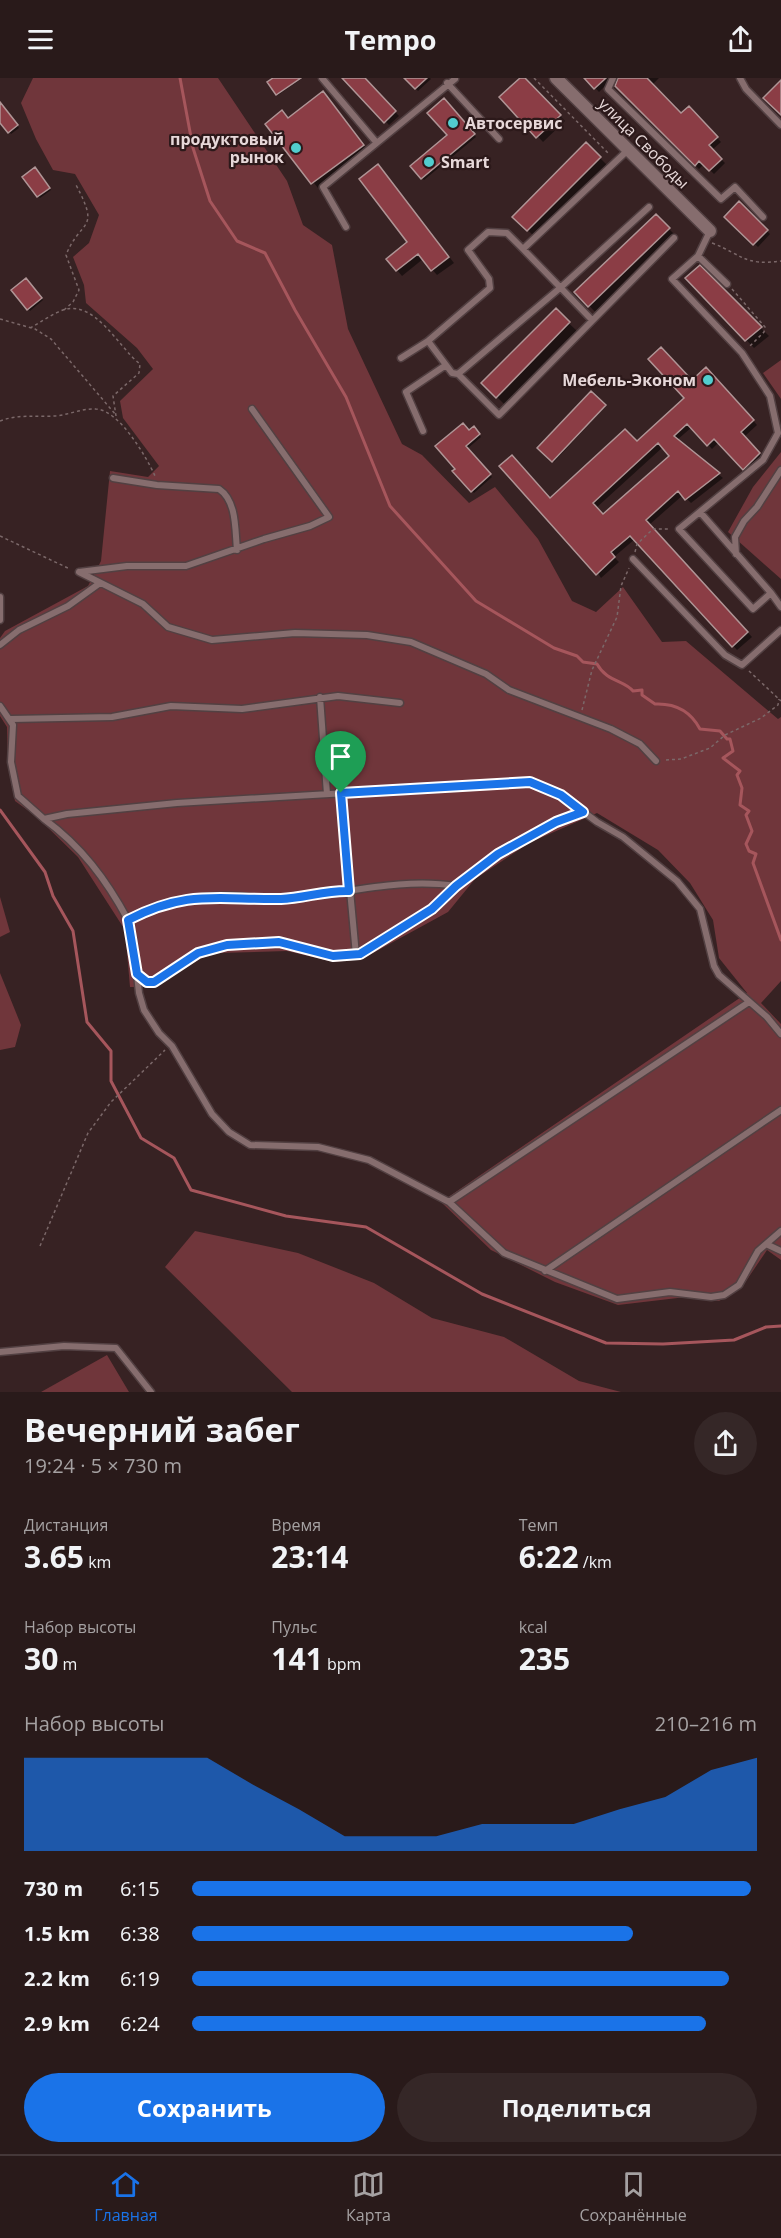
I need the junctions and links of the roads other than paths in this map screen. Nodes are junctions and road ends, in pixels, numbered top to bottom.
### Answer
1 (322, 78) edge
2 (455, 78) edge
3 (613, 78) edge
4 (740, 78) edge
5 (558, 79) edge
6 (328, 81) edge
7 (447, 83) junction
8 (781, 125) edge
9 (498, 139) dead end
10 (376, 142) junction
11 (628, 150) junction
12 (649, 207) dead end
13 (763, 217) dead end
14 (346, 228) dead end
15 (708, 236) joint
16 (674, 238) dead end
17 (523, 249) junction
18 (698, 256) junction
19 (727, 284) road end
20 (560, 288) junction
21 (592, 320) junction
22 (428, 341) junction
23 (401, 358) dead end
24 (446, 365) junction
25 (458, 374) junction
26 (252, 409) dead end
27 (423, 431) dead end
28 (781, 470) edge
29 (113, 478) dead end
30 (700, 512) junction
31 (237, 550) junction
32 (736, 554) junction
33 (633, 559) road end
34 (100, 583) junction
35 (771, 593) junction
36 (0, 597) edge
37 (781, 607) edge
38 (0, 620) edge
39 (781, 630) edge
40 (0, 645) edge
41 (320, 697) junction
42 (400, 703) dead end
43 (0, 706) edge
44 (11, 719) junction
45 (656, 761) road end
46 (341, 793) junction
47 (327, 794) junction
48 (583, 812) junction
49 (44, 819) junction
50 (456, 886) junction
51 (349, 891) junction
52 (128, 920) junction
53 (356, 955) junction
54 (137, 974) junction
55 (749, 1002) junction
56 (781, 1034) edge
57 (781, 1110) edge
58 (449, 1202) junction
59 (781, 1232) edge
60 (766, 1244) junction
61 (781, 1251) edge
62 (545, 1271) junction
63 (0, 1352) edge
64 (144, 1384) junction
65 (141, 1392) edge
66 (151, 1392) edge

1 - 6 lane
2 - 7 lane
3 - 13 lane
4 - 8 lane
5 - 11 street, улица Свободы
6 - 10 lane
7 - 9 lane
7 - 10 lane
10 - 14 lane
11 - 15 street, улица Свободы
11 - 17 lane
12 - 20 lane
15 - 18 lane
16 - 21 lane
17 - 20 lane
17 - 22 lane
18 - 19 lane
18 - 30 lane
20 - 21 lane
20 - 25 lane
21 - 25 lane
22 - 23 lane
22 - 24 lane
24 - 25 lane
24 - 27 lane
26 - 31 lane
28 - 32 lane
29 - 31 lane
30 - 32 lane
30 - 35 lane
31 - 34 lane
32 - 35 lane
33 - 39 lane
34 - 40 lane
34 - 45 lane
35 - 37 lane
36 - 38 lane
41 - 42 lane
41 - 44 lane
41 - 47 lane
43 - 44 lane
44 - 49 lane
46 - 47 lane
46 - 48 lane
46 - 51 lane
47 - 49 lane
48 - 50 lane
48 - 55 lane
49 - 52 lane
50 - 51 lane
50 - 53 lane
51 - 52 lane
51 - 53 lane
52 - 54 lane
53 - 54 lane
54 - 58 lane
55 - 56 lane
55 - 58 lane
57 - 62 lane
58 - 62 lane
59 - 60 lane
60 - 61 lane
60 - 62 lane
63 - 64 lane
64 - 65 lane
64 - 66 lane

